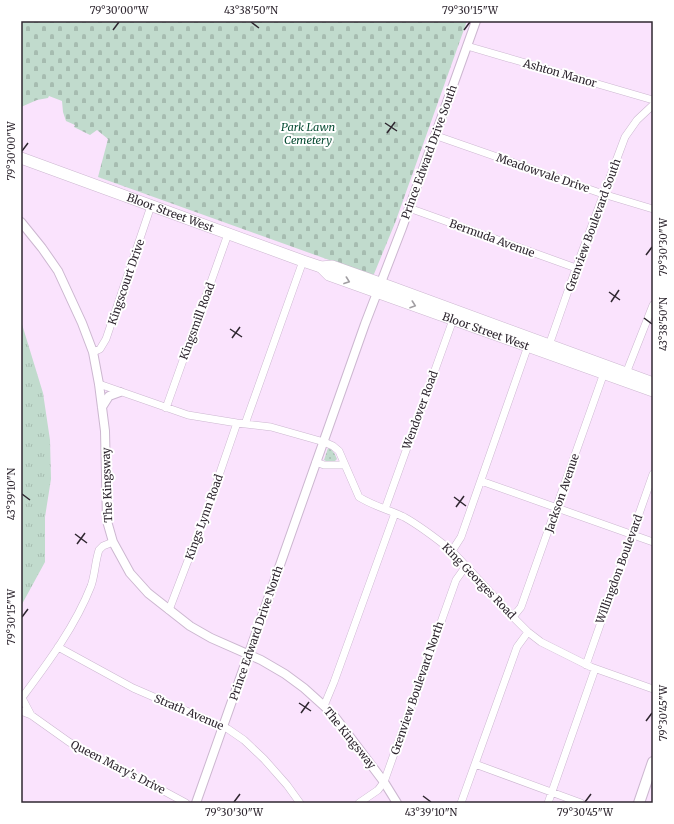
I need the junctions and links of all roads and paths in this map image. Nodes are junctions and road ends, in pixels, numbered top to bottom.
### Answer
1 (476, 21) edge
2 (467, 46) junction
3 (653, 100) edge
4 (653, 105) edge
5 (434, 135) junction
6 (21, 158) edge
7 (603, 194) junction
8 (151, 206) junction
9 (409, 208) junction
10 (653, 209) edge
11 (21, 222) edge
12 (228, 234) junction
13 (303, 261) junction
14 (576, 268) junction
15 (378, 288) junction
16 (653, 305) edge
17 (455, 315) junction
18 (529, 343) junction
19 (548, 349) junction
20 (93, 352) junction
21 (605, 370) junction
22 (625, 377) junction
23 (653, 383) edge
24 (99, 384) junction
25 (653, 391) edge
26 (120, 392) junction
27 (102, 407) junction
28 (166, 408) junction
29 (237, 423) junction
30 (245, 424) junction
31 (324, 442) junction
32 (316, 462) junction
33 (345, 465) junction
34 (653, 474) edge
35 (481, 481) junction
36 (557, 508) junction
37 (385, 509) junction
38 (395, 513) junction
39 (632, 534) junction
40 (113, 542) junction
41 (653, 542) edge
42 (452, 551) junction
43 (466, 566) junction
44 (169, 610) junction
45 (513, 617) junction
46 (528, 632) junction
47 (58, 646) junction
48 (248, 654) junction
49 (586, 665) junction
50 (595, 669) junction
51 (653, 689) edge
52 (21, 698) edge
53 (324, 706) junction
54 (21, 711) edge
55 (31, 715) junction
56 (223, 726) junction
57 (653, 762) edge
58 (475, 764) junction
59 (384, 782) junction
60 (552, 792) junction
61 (640, 802) edge
62 (186, 803) edge
63 (196, 803) edge
64 (300, 803) edge
65 (359, 803) edge
66 (396, 803) edge
67 (461, 803) edge
68 (548, 803) edge
69 (581, 803) edge

1 - 2 street, Prince Edward Drive South
2 - 3 street, Ashton Manor
2 - 5 street, Prince Edward Drive South
4 - 7 street, Grenview Boulevard South
5 - 7 street, Meadowvale Drive
5 - 9 street, Prince Edward Drive South
6 - 8 main road, Bloor Street West
7 - 10 street, Meadowvale Drive
7 - 14 street, Grenview Boulevard South
8 - 12 main road, Bloor Street West
8 - 20 street, Kingscourt Drive
9 - 14 street, Bermuda Avenue
9 - 15 street, Prince Edward Drive South
11 - 20 street, The Kingsway
12 - 13 main road, Bloor Street West
12 - 28 street, Kingsmill Road
13 - 15 main road, Bloor Street West
13 - 30 street
14 - 19 street, Grenview Boulevard South
15 - 17 main road, Bloor Street West
15 - 31 street, Prince Edward Drive North
16 - 22 street
17 - 18 main road, Bloor Street West
17 - 37 street, Wendover Road
18 - 19 main road, Bloor Street West
18 - 35 street
19 - 21 main road, Bloor Street West
20 - 24 street, The Kingsway
21 - 22 main road, Bloor Street West
21 - 36 street, Jackson Avenue
22 - 23 main road, Bloor Street West
22 - 25 main road, Bloor Street West
24 - 26 street, King Georges Road
24 - 27 street, The Kingsway
26 - 27 street
26 - 28 street, King Georges Road
27 - 40 street, The Kingsway
28 - 29 street, King Georges Road
29 - 30 street, King Georges Road
29 - 44 street, Kings Lynn Road
30 - 31 street, King Georges Road
31 - 32 street, Prince Edward Drive North
31 - 33 street, King Georges Road
32 - 33 street
32 - 48 street, Prince Edward Drive North
33 - 37 street, King Georges Road
34 - 39 street, Willingdon Boulevard
35 - 36 street
35 - 42 street
36 - 39 street
36 - 45 street, Jackson Avenue
37 - 38 street, King Georges Road
38 - 42 street, King Georges Road
38 - 53 street
39 - 41 street
39 - 49 street, Willingdon Boulevard
40 - 44 street, The Kingsway
40 - 47 street
42 - 43 street, King Georges Road
43 - 45 street, King Georges Road
43 - 59 street, Grenview Boulevard North
44 - 48 street, The Kingsway
45 - 46 street, King Georges Road
46 - 49 street, King Georges Road
46 - 58 street
47 - 52 street
47 - 56 street, Strath Avenue
48 - 53 street, The Kingsway
48 - 56 street, Prince Edward Drive North
49 - 50 street, King Georges Road
50 - 51 street, King Georges Road
50 - 60 street
52 - 55 street, Queen Mary's Drive
53 - 59 street, The Kingsway
54 - 55 street, Queen Mary's Drive
55 - 62 street, Queen Mary's Drive
56 - 63 street, Prince Edward Drive North
56 - 64 street, Strath Avenue
57 - 61 main road
58 - 60 street
58 - 67 street
59 - 65 street, Grenview Boulevard North
59 - 66 street, The Kingsway
60 - 68 street
60 - 69 street

